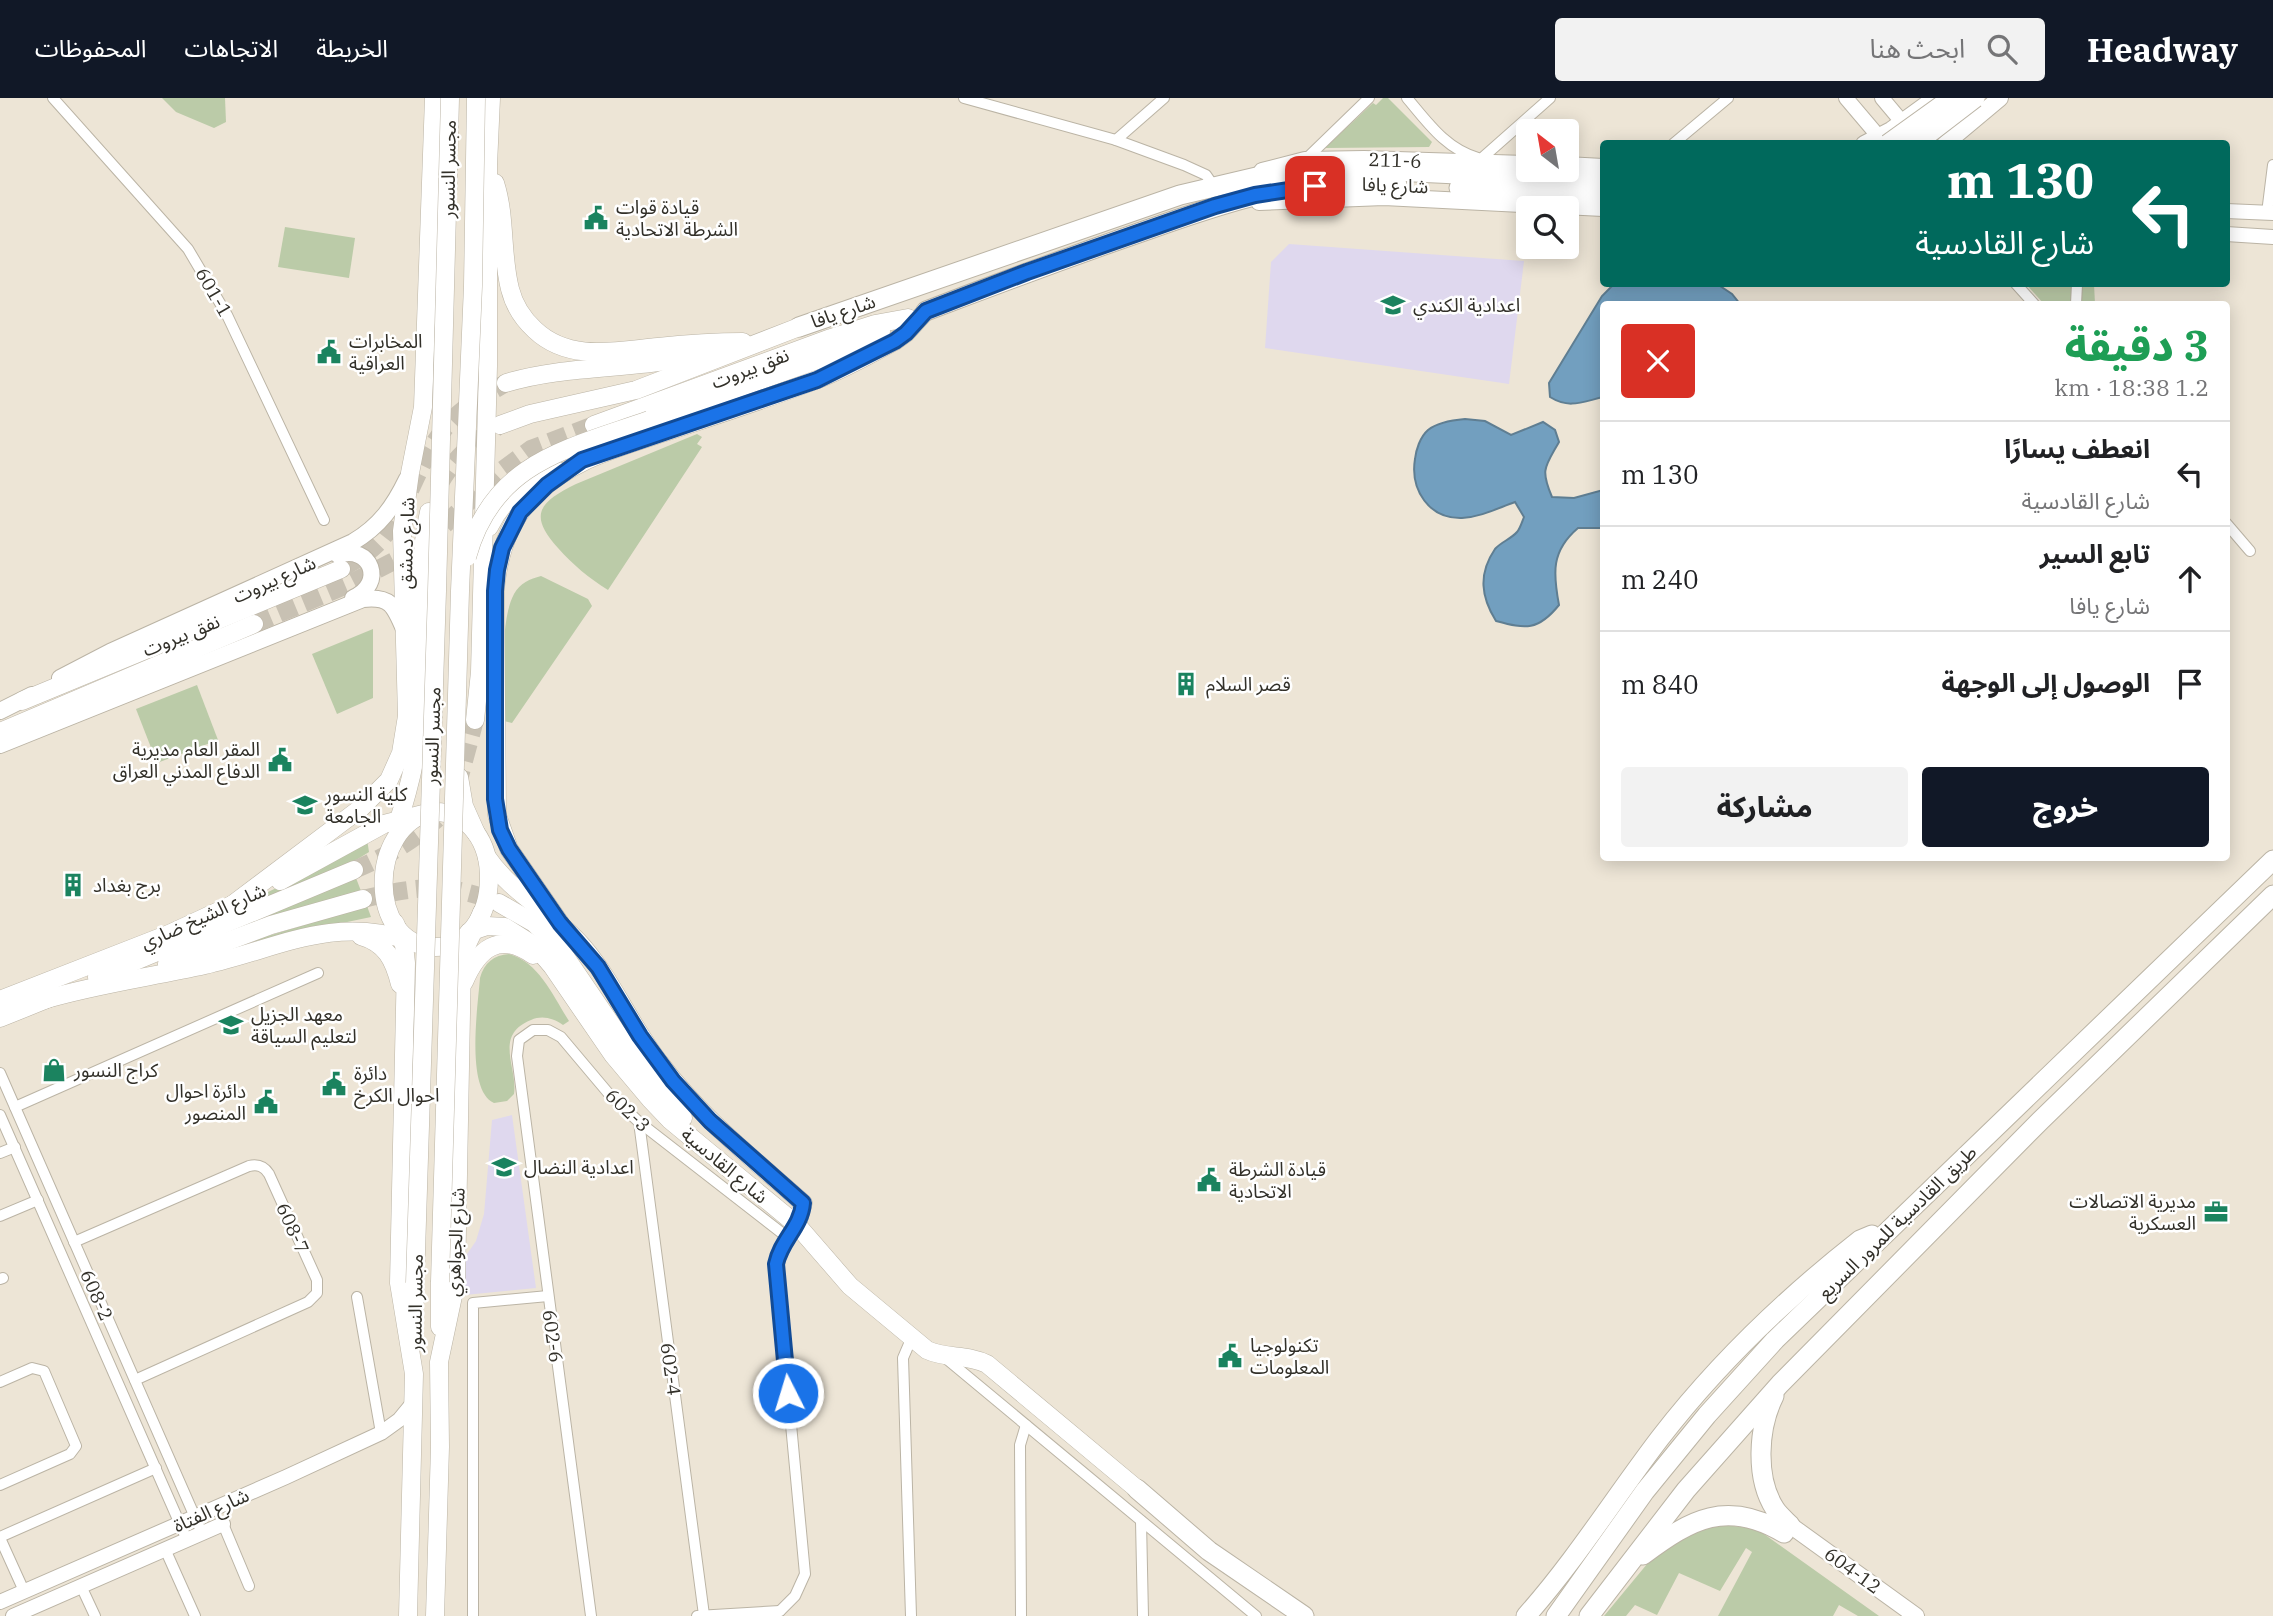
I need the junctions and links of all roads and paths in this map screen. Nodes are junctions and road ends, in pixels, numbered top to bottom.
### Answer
1 (53, 98) edge
2 (434, 98) edge
3 (450, 98) edge
4 (476, 98) edge
5 (491, 98) edge
6 (964, 98) edge
7 (1164, 98) edge
8 (1369, 98) edge
9 (1408, 98) edge
10 (1550, 98) edge
11 (1728, 98) edge
12 (1846, 98) edge
13 (1882, 98) edge
14 (1934, 98) edge
15 (1952, 98) edge
16 (1975, 98) edge
17 (2000, 98) edge
18 (1902, 122) junction
19 (1116, 140) junction
20 (1679, 140) edge
21 (1878, 140) edge
22 (1881, 140) edge
23 (1882, 140) edge
24 (1917, 140) edge
25 (1920, 140) edge
26 (1950, 140) edge
27 (1481, 159) junction
28 (1304, 160) junction
29 (1498, 163) junction
30 (1516, 164) edge
31 (488, 165) junction
32 (2273, 165) edge
33 (1579, 166) edge
34 (1600, 167) edge
35 (1600, 181) edge
36 (1219, 185) junction
37 (1600, 195) edge
38 (1215, 206) junction
39 (1600, 208) edge
40 (2230, 211) edge
41 (2270, 213) edge
42 (2230, 234) edge
43 (2273, 237) edge
44 (2019, 287) edge
45 (2031, 301) edge
46 (917, 315) junction
47 (799, 327) junction
48 (743, 342) junction
49 (506, 383) tunnel mouth
50 (500, 425) tunnel mouth
51 (594, 425) tunnel mouth
52 (485, 444) junction
53 (582, 460) junction
54 (410, 474) junction
55 (429, 512) dead end
56 (324, 520) dead end
57 (2230, 528) edge
58 (483, 542) junction
59 (2250, 551) dead end
60 (318, 559) junction
61 (341, 569) tunnel mouth
62 (460, 591) junction
63 (327, 612) junction
64 (254, 624) tunnel mouth
65 (405, 631) junction
66 (22, 701) junction
67 (416, 710) junction
68 (0, 711) edge
69 (475, 720) tunnel mouth
70 (0, 732) edge
71 (411, 744) junction
72 (0, 745) edge
73 (410, 778) junction
74 (389, 780) junction
75 (431, 812) junction
76 (399, 818) junction
77 (476, 833) junction
78 (352, 840) junction
79 (2273, 844) edge
80 (388, 853) junction
81 (487, 857) junction
82 (2273, 860) edge
83 (354, 870) tunnel mouth
84 (2239, 894) junction
85 (363, 899) tunnel mouth
86 (2268, 901) edge
87 (499, 903) tunnel mouth
88 (228, 908) junction
89 (560, 923) junction
90 (476, 924) junction
91 (344, 931) junction
92 (405, 935) junction
93 (318, 973) dead end
94 (559, 978) junction
95 (118, 981) junction
96 (461, 991) junction
97 (404, 998) junction
98 (0, 1000) edge
99 (43, 1000) junction
100 (0, 1018) edge
101 (517, 1056) joint
102 (0, 1073) edge
103 (15, 1107) junction
104 (0, 1115) edge
105 (639, 1122) junction
106 (25, 1131) junction
107 (12, 1142) junction
108 (0, 1153) edge
109 (714, 1155) junction
110 (38, 1199) junction
111 (0, 1216) edge
112 (792, 1231) junction
113 (1883, 1234) junction
114 (74, 1242) junction
115 (548, 1296) junction
116 (357, 1297) dead end
117 (912, 1337) junction
118 (942, 1355) junction
119 (439, 1362) junction
120 (414, 1374) junction
121 (135, 1380) junction
122 (0, 1382) edge
123 (1780, 1384) junction
124 (413, 1403) junction
125 (1026, 1425) junction
126 (382, 1433) junction
127 (156, 1468) junction
128 (0, 1485) edge
129 (1137, 1489) joint
130 (195, 1517) junction
131 (1140, 1521) junction
132 (180, 1523) junction
133 (223, 1524) joint
134 (1787, 1529) junction
135 (202, 1533) junction
136 (0, 1537) edge
137 (187, 1540) junction
138 (165, 1549) junction
139 (1623, 1570) junction
140 (81, 1586) junction
141 (249, 1586) dead end
142 (24, 1591) junction
143 (0, 1602) edge
144 (780, 1613) edge
145 (704, 1615) edge
146 (13, 1616) edge
147 (94, 1616) edge
148 (195, 1616) edge
149 (408, 1616) edge
150 (435, 1616) edge
151 (473, 1616) edge
152 (591, 1616) edge
153 (697, 1616) edge
154 (911, 1616) edge
155 (1021, 1616) edge
156 (1143, 1616) edge
157 (1256, 1616) edge
158 (1304, 1616) edge
159 (1526, 1616) edge
160 (1556, 1616) edge
161 (1589, 1616) edge
162 (1899, 1616) edge
163 (1916, 1616) edge

1 - 56 street, 601-1
2 - 54 main road, شارع دمشق
3 - 120 main road, مجسر النسور, bridge
4 - 62 main road, مجسر النسور, bridge
5 - 31 main road
6 - 19 street
7 - 19 street
8 - 28 street
9 - 27 street
10 - 27 street
11 - 20 street
12 - 21 street
13 - 18 street
14 - 18 main road
15 - 23 highway, bridge
16 - 25 highway, bridge
17 - 26 main road
18 - 22 main road
18 - 24 street
19 - 36 street
27 - 29 street
28 - 29 main road, 211-6
28 - 36 main road, 211-6
29 - 30 main road, 211-6
31 - 48 main road
31 - 52 main road
32 - 41 street
33 - 34 main road
35 - 36 highway, شارع يافا
36 - 38 street
36 - 47 highway, شارع يافا
37 - 38 highway, شارع يافا
38 - 39 main road
38 - 46 highway, شارع يافا
40 - 41 street
42 - 43 street
44 - 45 street
46 - 51 main road, نفق بيروت
46 - 53 main road, شارع يافا
46 - 62 main road, bridge
47 - 48 main road, نفق بيروت
47 - 50 main road, شارع يافا
48 - 49 main road, نفق بيروت
52 - 58 main road
52 - 77 main road
53 - 58 main road
53 - 89 main road, شارع يافا
54 - 60 main road, شارع بيروت
54 - 65 main road, شارع دمشق
55 - 67 main road
57 - 59 street
58 - 69 main road
60 - 63 main road
60 - 66 main road, شارع بيروت
61 - 66 main road, نفق بيروت
62 - 119 main road, مجسر النسور, bridge
63 - 65 main road
63 - 72 main road
64 - 70 main road, نفق بيروت
65 - 67 main road, شارع دمشق
66 - 68 main road, شارع بيروت
67 - 71 main road
67 - 73 main road
67 - 74 main road, شارع دمشق
71 - 73 main road
71 - 74 main road
73 - 76 main road
73 - 78 main road
74 - 88 main road, شارع دمشق
75 - 76 main road, شارع الشيخ ضاري
75 - 77 main road
75 - 80 main road
76 - 78 main road, شارع الشيخ ضاري
76 - 80 main road
77 - 81 main road
78 - 88 main road, شارع الشيخ ضاري
79 - 84 highway
80 - 92 main road
81 - 89 main road, شارع القادسية
81 - 90 main road
82 - 84 highway, طريق القادسية للمرور السريع
83 - 99 main road, شارع الشيخ ضاري
84 - 113 highway, طريق القادسية للمرور السريع
85 - 95 main road
86 - 123 highway, طريق القادسية للمرور السريع
87 - 109 main road
88 - 98 main road, شارع الشيخ ضاري
89 - 112 main road, شارع القادسية
90 - 92 main road
90 - 94 main road, شارع القادسية
90 - 96 main road, شارع الجواهري
91 - 92 main road, شارع الشيخ ضاري
91 - 95 main road, شارع الشيخ ضاري
91 - 97 main road
92 - 97 main road
93 - 103 street
94 - 96 main road
94 - 109 main road, شارع القادسية
95 - 99 main road, شارع الشيخ ضاري
96 - 97 main road
96 - 119 main road, شارع الجواهري
97 - 120 main road
99 - 100 main road, شارع الشيخ ضاري
101 - 105 street, 602-3
101 - 115 street, 602-6
102 - 103 street, 608-2
103 - 106 street, 608-2
104 - 107 street, 608-2
105 - 112 street, 602-3
105 - 145 street, 602-4
106 - 107 street
106 - 114 street, 608-2
107 - 108 street
107 - 110 street, 608-2
109 - 112 main road, شارع القادسية
110 - 111 street
110 - 127 street, 608-2
112 - 117 main road, شارع القادسية
112 - 144 street
113 - 159 highway
113 - 160 highway, طريق القادسية للمرور السريع
114 - 121 street, 608-2
114 - 121 street, 608-7
115 - 151 street
115 - 152 street, 602-6
116 - 126 street
117 - 118 main road, شارع القادسية
117 - 154 street
118 - 125 street
118 - 129 main road, شارع القادسية
119 - 150 main road, شارع الجواهري
120 - 124 main road
121 - 130 street, 608-2
122 - 128 street
123 - 134 highway
123 - 139 highway, طريق القادسية للمرور السريع
124 - 126 street, شارع الفتاة
124 - 149 main road
125 - 131 street
125 - 155 street
126 - 130 street, شارع الفتاة
127 - 132 street, 608-2
127 - 136 street
129 - 158 highway
130 - 132 street, شارع الفتاة
130 - 135 street, 608-2
131 - 156 street
131 - 157 street
132 - 137 street, 608-2
132 - 142 street, شارع الفتاة
133 - 135 street, شارع الفتاة
133 - 141 street
134 - 139 highway
134 - 162 main road, 604-12
134 - 163 main road, 604-12
135 - 137 street, شارع الفتاة
136 - 142 street
137 - 138 street, شارع الفتاة
138 - 140 street, شارع الفتاة
138 - 148 street
139 - 161 highway, طريق القادسية للمرور السريع
140 - 146 street, شارع الفتاة
140 - 147 street
142 - 143 street, شارع الفتاة
144 - 145 street
145 - 153 street

